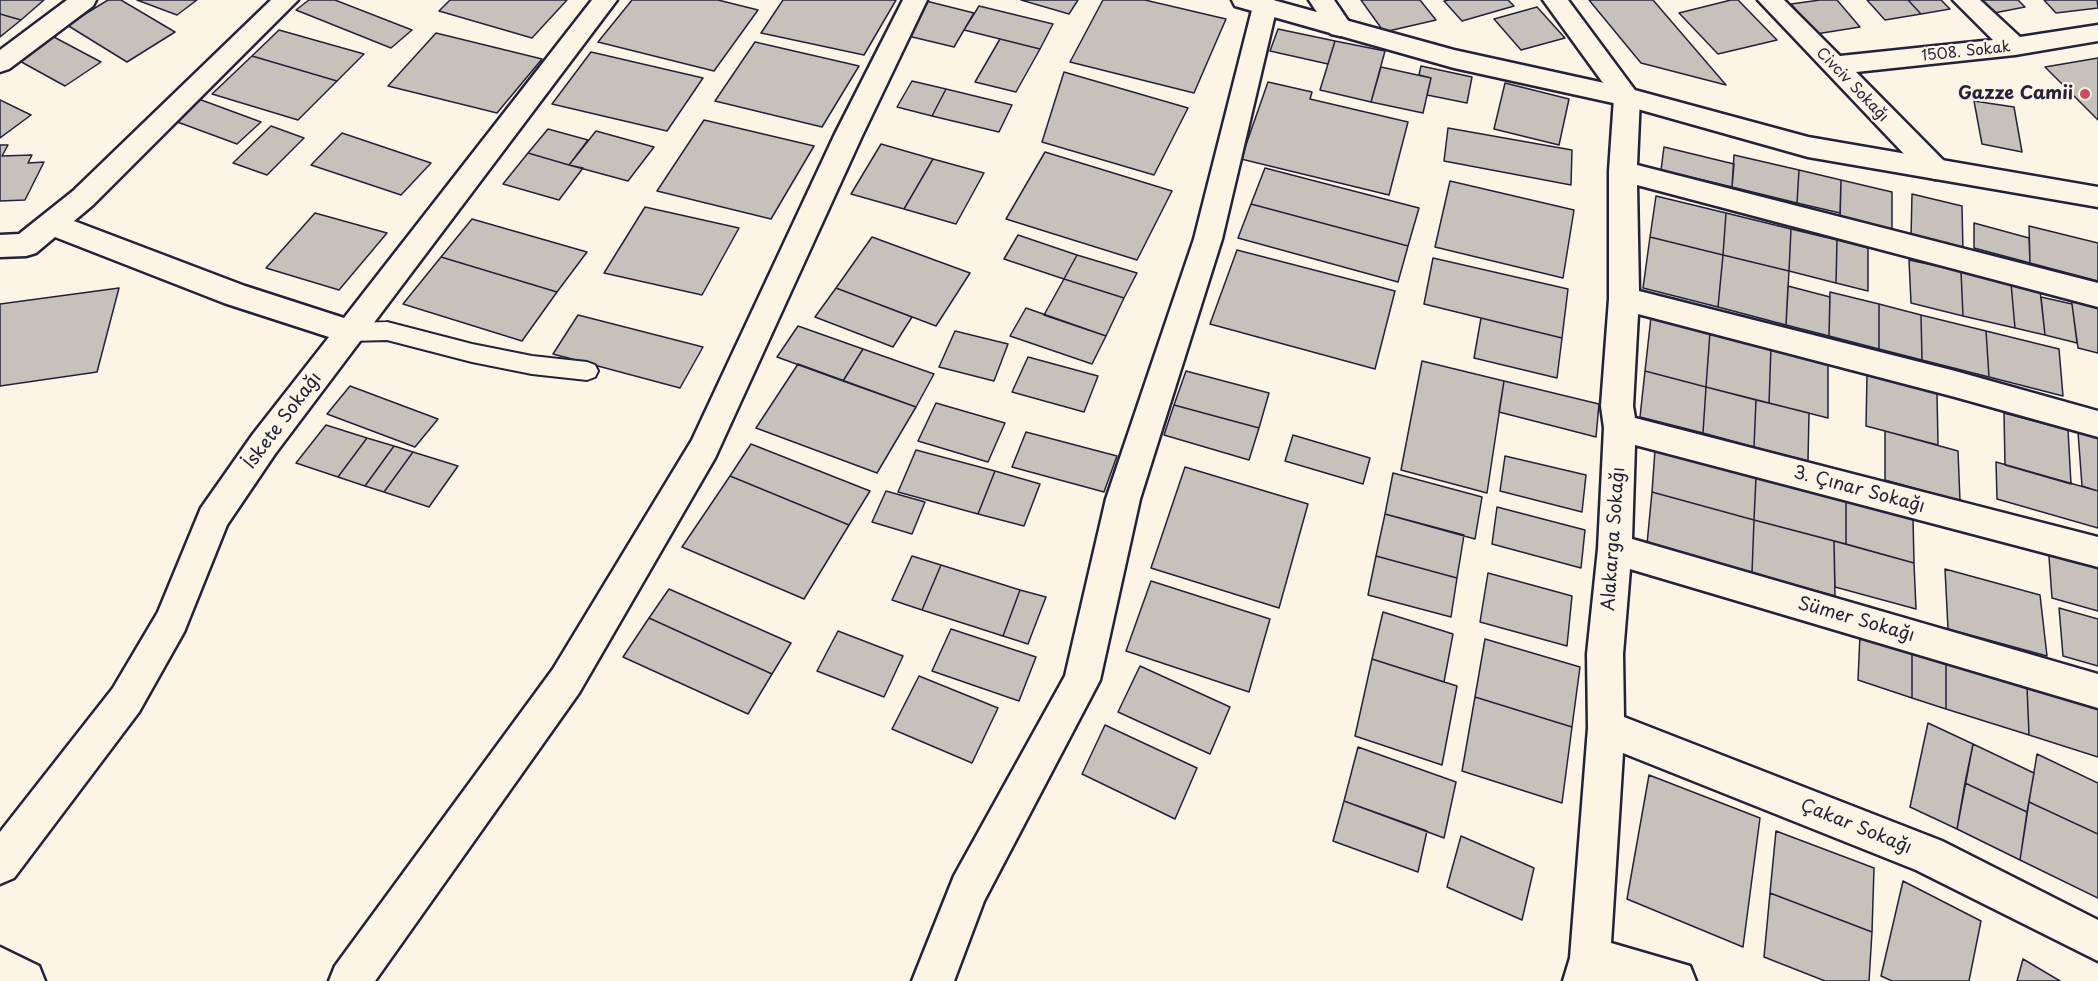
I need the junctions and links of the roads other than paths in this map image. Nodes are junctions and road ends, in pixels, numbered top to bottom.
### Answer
1 (84, 0) edge
2 (286, 0) edge
3 (605, 0) edge
4 (915, 0) edge
5 (1322, 0) edge
6 (1555, 0) edge
7 (1770, 0) edge
8 (1965, 0) edge
9 (1255, 3) edge
10 (1340, 28) junction
11 (2098, 33) edge
12 (2015, 46) junction
13 (0, 63) edge
14 (1834, 66) junction
15 (1627, 97) junction
16 (1935, 169) junction
17 (1623, 171) junction
18 (2098, 197) edge
19 (51, 224) junction
20 (0, 246) edge
21 (2098, 295) edge
22 (1624, 299) junction
23 (350, 332) junction
24 (587, 371) dead end
25 (2098, 424) edge
26 (1620, 428) junction
27 (1615, 549) junction
28 (2098, 552) edge
29 (2098, 691) edge
30 (1606, 728) junction
31 (0, 864) edge
32 (2098, 941) edge
33 (0, 967) edge
34 (1587, 969) edge
35 (24, 981) edge
36 (350, 981) edge
37 (933, 981) edge
38 (1675, 981) edge

1 - 13 street
2 - 19 street
3 - 23 street, İskete Sokağı
4 - 36 street
5 - 10 street
6 - 15 street
7 - 14 street, Civciv Sokağı
8 - 12 street
9 - 10 street
9 - 37 street
10 - 15 street
11 - 12 street, 1508. Sokak
12 - 14 street, 1508. Sokak
14 - 16 street, Civciv Sokağı
15 - 16 street
15 - 17 street, Alakarga Sokağı
16 - 18 street
17 - 21 street
17 - 22 street, Alakarga Sokağı
19 - 20 street
19 - 23 street
22 - 25 street
22 - 26 street, Alakarga Sokağı
23 - 24 lane
23 - 31 street, İskete Sokağı
26 - 27 street, Alakarga Sokağı
26 - 28 street, 3. Çınar Sokağı
27 - 29 street, Sümer Sokağı
27 - 30 street, Alakarga Sokağı
30 - 32 street, Çakar Sokağı
30 - 34 street, Alakarga Sokağı
33 - 35 street
34 - 38 street

